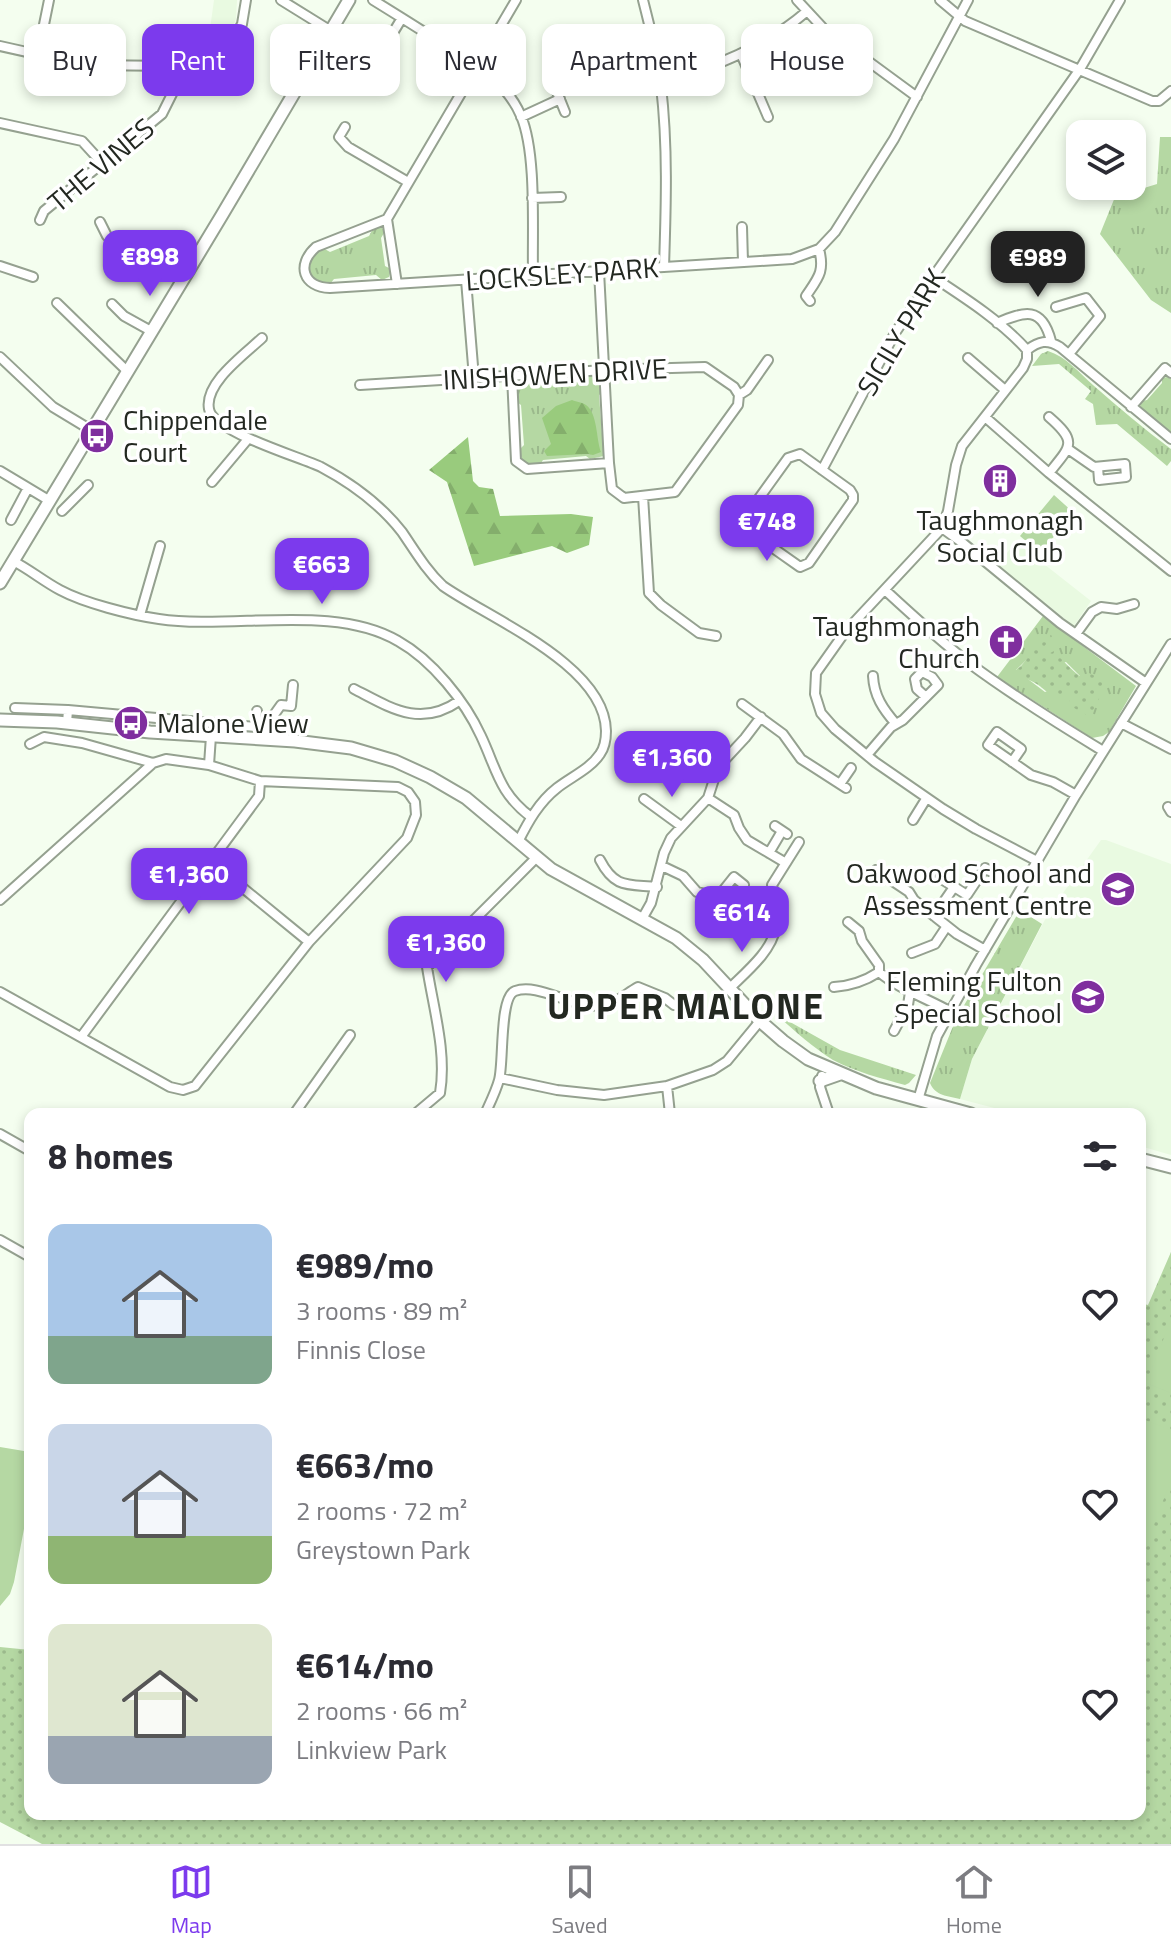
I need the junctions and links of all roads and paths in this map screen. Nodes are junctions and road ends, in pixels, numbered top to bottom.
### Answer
1 (49, 0) edge
2 (246, 0) edge
3 (281, 0) edge
4 (349, 0) edge
5 (373, 0) edge
6 (516, 0) edge
7 (643, 0) edge
8 (797, 0) edge
9 (940, 0) edge
10 (968, 0) edge
11 (1120, 0) edge
12 (806, 12) junction
13 (959, 17) junction
14 (402, 18) junction
15 (44, 24) edge
16 (242, 24) edge
17 (320, 24) edge
18 (335, 24) edge
19 (398, 24) edge
20 (502, 24) edge
21 (648, 24) edge
22 (790, 24) edge
23 (416, 27) edge
24 (0, 46) edge
25 (24, 51) edge
26 (741, 54) edge
27 (725, 60) edge
28 (1080, 69) junction
29 (1171, 91) edge
30 (171, 96) edge
31 (292, 96) edge
32 (459, 96) edge
33 (507, 96) edge
34 (559, 96) edge
35 (662, 96) edge
36 (759, 96) edge
37 (917, 97) junction
38 (560, 99) junction
39 (565, 112) dead end
40 (521, 117) junction
41 (768, 117) dead end
42 (0, 123) edge
43 (345, 127) dead end
44 (103, 164) junction
45 (408, 182) junction
46 (561, 197) dead end
47 (532, 198) junction
48 (387, 219) junction
49 (40, 220) dead end
50 (100, 222) dead end
51 (742, 227) dead end
52 (819, 249) junction
53 (743, 262) junction
54 (0, 266) edge
55 (664, 267) junction
56 (599, 271) junction
57 (533, 275) junction
58 (33, 277) dead end
59 (933, 277) junction
60 (182, 280) junction
61 (466, 280) junction
62 (397, 284) junction
63 (810, 301) dead end
64 (57, 303) dead end
65 (112, 304) dead end
66 (1056, 307) dead end
67 (997, 323) junction
68 (151, 331) junction
69 (262, 338) dead end
70 (1051, 341) junction
71 (1027, 350) junction
72 (1069, 354) junction
73 (0, 357) edge
74 (968, 358) dead end
75 (768, 360) dead end
76 (605, 370) junction
77 (127, 371) junction
78 (1171, 373) edge
79 (512, 376) junction
80 (474, 378) junction
81 (360, 385) dead end
82 (1005, 390) junction
83 (739, 395) junction
84 (1131, 407) junction
85 (985, 417) junction
86 (1049, 417) dead end
87 (91, 430) junction
88 (248, 439) junction
89 (1171, 439) edge
90 (1068, 449) junction
91 (609, 463) junction
92 (1098, 467) dead end
93 (822, 470) junction
94 (0, 471) edge
95 (1049, 473) junction
96 (212, 482) dead end
97 (88, 485) dead end
98 (28, 488) junction
99 (52, 496) junction
100 (643, 496) junction
101 (72, 501) junction
102 (62, 511) dead end
103 (11, 520) dead end
104 (942, 528) junction
105 (160, 546) dead end
106 (13, 561) junction
107 (1171, 571) edge
108 (0, 583) edge
109 (885, 590) junction
110 (1134, 604) dead end
111 (140, 615) junction
112 (1076, 634) junction
113 (716, 636) dead end
114 (1171, 644) edge
115 (873, 676) dead end
116 (1146, 683) junction
117 (293, 685) dead end
118 (354, 689) dead end
119 (926, 697) dead end
120 (459, 701) junction
121 (742, 704) dead end
122 (15, 708) dead end
123 (68, 710) junction
124 (257, 711) dead end
125 (761, 717) junction
126 (0, 720) edge
127 (67, 723) junction
128 (1121, 723) junction
129 (896, 724) junction
130 (211, 736) junction
131 (267, 739) junction
132 (30, 744) dead end
133 (689, 744) dead end
134 (1171, 749) edge
135 (1103, 751) junction
136 (867, 755) junction
137 (801, 759) junction
138 (1012, 762) dead end
139 (153, 763) junction
140 (209, 765) junction
141 (718, 767) junction
142 (851, 768) dead end
143 (794, 769) dead end
144 (260, 781) junction
145 (1076, 795) junction
146 (708, 798) junction
147 (649, 799) dead end
148 (926, 799) junction
149 (531, 817) junction
150 (913, 820) dead end
151 (681, 826) junction
152 (781, 830) dead end
153 (518, 842) junction
154 (799, 842) dead end
155 (769, 853) junction
156 (536, 858) junction
157 (600, 860) dead end
158 (210, 861) junction
159 (1037, 861) junction
160 (786, 863) junction
161 (662, 866) junction
162 (876, 870) dead end
163 (990, 871) dead end
164 (940, 878) dead end
165 (744, 885) dead end
166 (657, 887) junction
167 (954, 887) junction
168 (774, 895) dead end
169 (0, 900) edge
170 (934, 916) junction
171 (642, 919) junction
172 (848, 922) dead end
173 (947, 926) junction
174 (775, 929) dead end
175 (309, 942) junction
176 (985, 950) junction
177 (912, 953) dead end
178 (879, 972) junction
179 (834, 987) dead end
180 (729, 989) junction
181 (0, 992) edge
182 (910, 992) junction
183 (674, 1005) dead end
184 (951, 1012) junction
185 (760, 1021) junction
186 (894, 1031) dead end
187 (350, 1035) dead end
188 (81, 1037) junction
189 (825, 1068) junction
190 (840, 1074) junction
191 (500, 1078) junction
192 (820, 1081) junction
193 (667, 1086) junction
194 (918, 1100) junction
195 (298, 1108) edge
196 (422, 1108) edge
197 (488, 1108) edge
198 (669, 1108) edge
199 (827, 1108) edge
200 (948, 1108) edge
201 (1, 1136) edge
202 (24, 1148) edge
203 (1146, 1161) edge
204 (1171, 1167) edge
205 (0, 1240) edge
206 (24, 1254) edge

1 - 15 street
2 - 16 street
3 - 17 street
4 - 18 main road
5 - 14 street
6 - 20 street
7 - 21 street
8 - 12 street
9 - 13 street
10 - 13 street
11 - 28 street, SICILY PARK
12 - 22 street
12 - 37 street
13 - 28 street
13 - 37 street
14 - 19 street
14 - 23 street
24 - 25 street
26 - 27 street
28 - 29 street
28 - 59 street, SICILY PARK
30 - 44 street, THE VINES
31 - 60 main road
32 - 45 street
33 - 40 street
34 - 38 street
35 - 55 street
36 - 41 street
37 - 52 street
38 - 39 street
38 - 40 street
40 - 47 street
42 - 44 street
43 - 45 street
44 - 49 street, THE VINES
45 - 48 street
46 - 47 street
47 - 57 street
48 - 62 street
48 - 62 street, LOCKSLEY PARK
50 - 60 street
51 - 53 street
52 - 53 street, LOCKSLEY PARK
52 - 63 street
53 - 55 street, LOCKSLEY PARK
54 - 58 street
55 - 56 street, LOCKSLEY PARK
56 - 57 street, LOCKSLEY PARK
56 - 76 street
57 - 61 street, LOCKSLEY PARK
59 - 67 street
59 - 93 street, SICILY PARK
60 - 68 main road
61 - 62 street, LOCKSLEY PARK
61 - 80 street
64 - 77 street
65 - 68 street
66 - 72 street
67 - 70 street
67 - 71 street
68 - 77 main road
69 - 88 street
70 - 71 street
70 - 72 street
71 - 82 street
72 - 84 street
73 - 87 street
74 - 82 street
75 - 83 street
76 - 79 street, INISHOWEN DRIVE
76 - 83 street, INISHOWEN DRIVE
76 - 91 street
77 - 87 main road
78 - 84 street
79 - 80 street, INISHOWEN DRIVE
79 - 91 street
80 - 81 street, INISHOWEN DRIVE
82 - 85 street
83 - 100 street
84 - 89 street
85 - 95 street
85 - 104 street
86 - 90 street
87 - 99 main road
88 - 96 street
88 - 149 street
90 - 92 street
90 - 95 street
91 - 100 street
93 - 93 street
94 - 98 street
95 - 107 street
97 - 101 street
98 - 99 street
98 - 103 street
99 - 101 street
99 - 106 main road
100 - 113 street
101 - 102 street
104 - 109 street
104 - 112 street
105 - 111 street
106 - 108 main road
106 - 111 street
109 - 135 street
109 - 136 street
110 - 112 street
111 - 120 street
112 - 116 street
114 - 116 street
115 - 129 street
116 - 128 street
117 - 131 street
118 - 120 street
119 - 129 street
120 - 149 street
121 - 125 street
122 - 123 street
123 - 124 street
123 - 127 street
125 - 137 street
125 - 141 street
126 - 127 main road
127 - 130 main road
128 - 134 street
128 - 135 street
129 - 136 street
130 - 131 main road
130 - 140 street
131 - 153 main road
132 - 139 street
133 - 141 street
135 - 145 street
136 - 148 street
137 - 142 street
137 - 143 street
138 - 145 street
139 - 140 street
139 - 169 street
140 - 144 street
141 - 146 street
144 - 158 street
144 - 175 street
145 - 159 street
146 - 151 street
146 - 155 street
147 - 151 street
148 - 150 street
148 - 159 street
149 - 153 street
151 - 161 street
152 - 155 street
153 - 156 main road
154 - 160 street
155 - 160 street
156 - 171 main road
156 - 196 street
157 - 166 street
158 - 175 street
158 - 188 street
159 - 176 street
160 - 168 street
161 - 165 street
161 - 166 street
162 - 170 street
163 - 167 street
164 - 167 street
166 - 171 street
167 - 170 street
170 - 173 street
171 - 180 main road
172 - 178 street
173 - 176 street
173 - 177 street
174 - 180 street
175 - 188 street
176 - 184 street
178 - 179 street
178 - 182 street
180 - 185 main road
181 - 188 street
182 - 184 street
182 - 186 street
183 - 191 street
184 - 194 street
185 - 189 main road
185 - 193 street
187 - 195 street
189 - 190 main road
189 - 192 street
190 - 192 main road
190 - 194 main road
191 - 193 street
191 - 197 street
192 - 199 street
193 - 198 street
194 - 200 main road
201 - 202 street
203 - 204 main road
205 - 206 street

